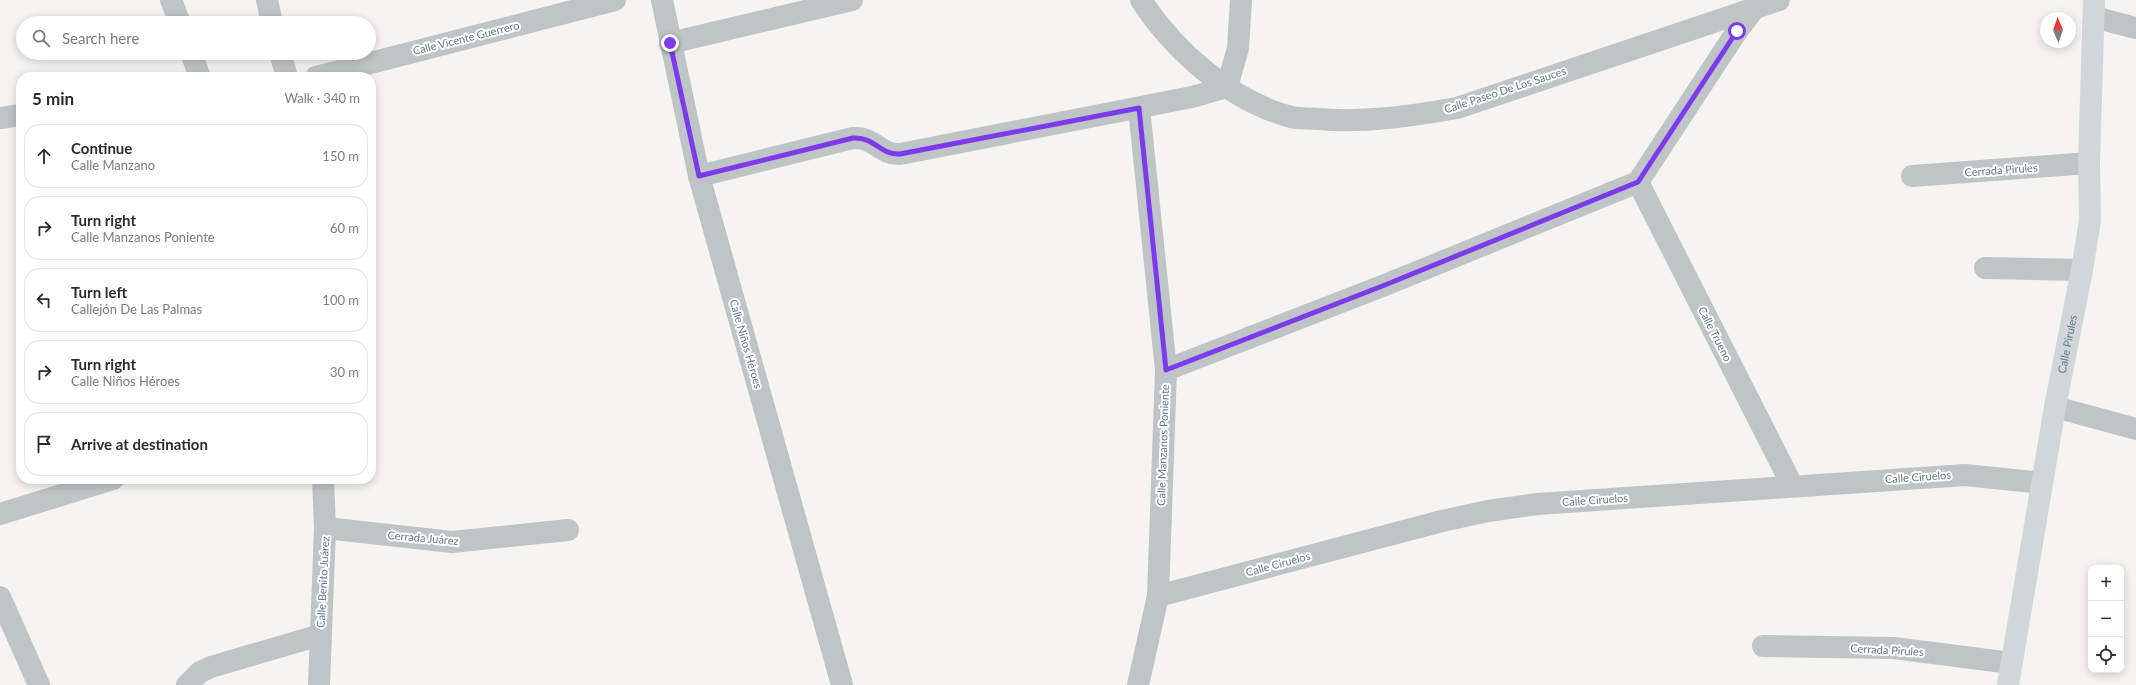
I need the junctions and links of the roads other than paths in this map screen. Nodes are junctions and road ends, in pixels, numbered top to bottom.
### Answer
1 (171, 0) edge
2 (267, 0) edge
3 (616, 0) edge
4 (662, 0) edge
5 (852, 0) edge
6 (1141, 0) edge
7 (1240, 0) edge
8 (1779, 0) edge
9 (1759, 3) edge
10 (2094, 9) edge
11 (177, 16) edge
12 (270, 16) edge
13 (2136, 28) edge
14 (670, 43) junction
15 (194, 60) edge
16 (282, 60) edge
17 (198, 72) edge
18 (286, 72) edge
19 (335, 72) edge
20 (1227, 87) junction
21 (1139, 108) junction
22 (16, 116) edge
23 (0, 118) edge
24 (2089, 163) junction
25 (699, 176) junction
26 (1912, 176) dead end
27 (1638, 182) junction
28 (1985, 268) dead end
29 (2082, 270) junction
30 (1166, 370) junction
31 (2055, 407) junction
32 (2136, 429) edge
33 (2042, 483) junction
34 (96, 484) edge
35 (323, 484) edge
36 (1792, 485) junction
37 (0, 514) edge
38 (325, 528) junction
39 (568, 530) dead end
40 (1158, 596) junction
41 (0, 597) edge
42 (320, 635) junction
43 (1762, 646) dead end
44 (2011, 663) junction
45 (39, 685) edge
46 (187, 685) edge
47 (319, 685) edge
48 (842, 685) edge
49 (1138, 685) edge
50 (2008, 685) edge

1 - 11 street
2 - 12 street
3 - 19 street, Calle Vicente Guerrero
4 - 14 street, Calle Niños Héroes
5 - 14 street
6 - 20 street
7 - 20 street
8 - 9 street, Calle Paseo De Los Sauces
9 - 20 street, Calle Paseo De Los Sauces
9 - 27 street
10 - 13 street
10 - 24 street, Calle Pirules
14 - 25 street, Calle Niños Héroes
15 - 17 street
16 - 18 street
20 - 21 street
21 - 25 street
21 - 30 street, Calle Manzanos Poniente
22 - 23 street
24 - 26 street, Cerrada Pirules
24 - 29 street, Calle Pirules
25 - 48 street, Calle Niños Héroes
27 - 30 street
27 - 36 street, Calle Trueno
28 - 29 street
29 - 31 street, Calle Pirules
30 - 40 street, Calle Manzanos Poniente
31 - 32 street
31 - 33 street, Calle Pirules
33 - 36 street, Calle Ciruelos
33 - 44 street, Calle Pirules
34 - 37 street
35 - 38 street, Calle Benito Juárez
36 - 40 street, Calle Ciruelos
38 - 39 street, Cerrada Juárez
38 - 42 street, Calle Benito Juárez
40 - 49 street, Calle Manzanos Poniente
41 - 45 street
42 - 46 street
42 - 47 street, Calle Benito Juárez
43 - 44 street, Cerrada Pirules
44 - 50 street, Calle Pirules

